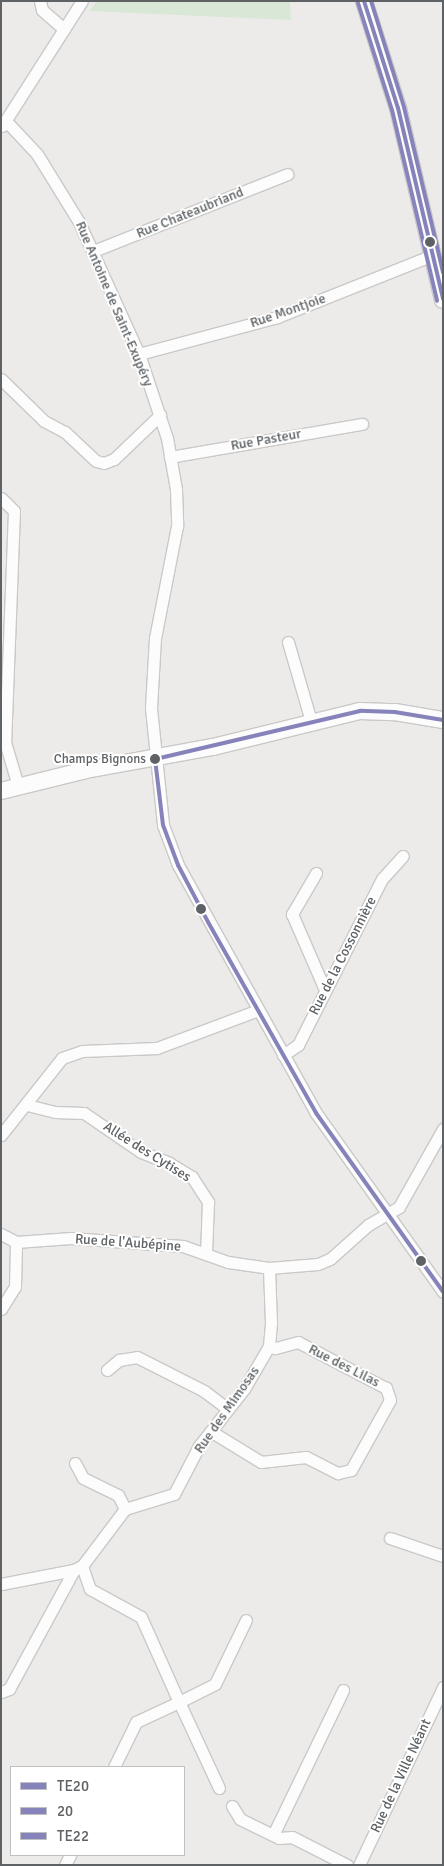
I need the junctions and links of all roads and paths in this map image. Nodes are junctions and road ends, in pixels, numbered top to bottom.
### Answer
1 (40, 1) edge
2 (82, 1) edge
3 (364, 1) edge
4 (64, 29) junction
5 (4, 124) edge
6 (287, 174) dead end
7 (93, 251) junction
8 (434, 255) junction
9 (443, 300) edge
10 (138, 354) junction
11 (1, 379) edge
12 (160, 415) junction
13 (362, 424) dead end
14 (170, 457) junction
15 (1, 498) edge
16 (5, 625) edge
17 (288, 642) dead end
18 (443, 720) edge
19 (311, 721) junction
20 (155, 759) junction
21 (18, 786) junction
22 (1, 791) edge
23 (404, 856) dead end
24 (316, 873) dead end
25 (325, 990) junction
26 (258, 1010) junction
27 (283, 1055) junction
28 (28, 1105) junction
29 (443, 1129) edge
30 (1, 1135) edge
31 (387, 1216) junction
32 (1, 1234) edge
33 (16, 1242) junction
34 (206, 1253) junction
35 (269, 1268) junction
36 (443, 1292) edge
37 (1, 1309) edge
38 (269, 1346) junction
39 (107, 1370) dead end
40 (228, 1409) junction
41 (212, 1432) junction
42 (75, 1463) dead end
43 (126, 1509) junction
44 (390, 1538) dead end
45 (443, 1556) edge
46 (78, 1568) junction
47 (1, 1584) edge
48 (246, 1620) dead end
49 (443, 1687) edge
50 (343, 1690) dead end
51 (1, 1692) edge
52 (178, 1702) junction
53 (114, 1766) edge
54 (219, 1788) dead end
55 (232, 1806) dead end
56 (273, 1834) junction
57 (347, 1865) edge
58 (359, 1865) edge

1 - 4 street
2 - 4 street
3 - 8 street
4 - 5 street
5 - 7 street, Rue Antoine de Saint-Exupéry
6 - 7 street, Rue Chateaubriand
7 - 10 street, Rue Antoine de Saint-Exupéry
8 - 9 street
8 - 10 street, Rue Montjoie
10 - 12 street, Rue Antoine de Saint-Exupéry
11 - 12 street
12 - 14 street, Rue Antoine de Saint-Exupéry
13 - 14 street, Rue Pasteur
14 - 20 street, Rue Antoine de Saint-Exupéry
15 - 16 street
16 - 21 street
17 - 19 street
18 - 19 street
19 - 20 street
20 - 21 street
20 - 26 street, Rue Antoine de Saint-Exupéry
21 - 22 street
23 - 25 street, Rue de la Cossonnière
24 - 25 street
25 - 27 street, Rue de la Cossonnière
26 - 27 street, Rue Antoine de Saint-Exupéry
26 - 28 street
27 - 31 street, Rue Antoine de Saint-Exupéry
28 - 30 street
28 - 34 street, Allée des Cytises
29 - 31 street, Rue de l'Aubépine
31 - 35 street, Rue de l'Aubépine
31 - 36 street, Rue Antoine de Saint-Exupéry
32 - 33 street
33 - 34 street, Rue de l'Aubépine
33 - 37 street
34 - 35 street, Rue de l'Aubépine
35 - 38 street, Rue des Mimosas
38 - 40 street, Rue des Mimosas
38 - 41 street, Rue des Lilas
39 - 40 street
40 - 41 street, Rue des Mimosas
41 - 43 street, Rue des Mimosas
42 - 43 street
43 - 46 street
44 - 45 street
46 - 47 street
46 - 51 street
46 - 52 street
48 - 52 street
49 - 58 street, Rue de la Ville Néant
50 - 56 street
52 - 53 street
52 - 54 street
55 - 56 street
56 - 57 street

